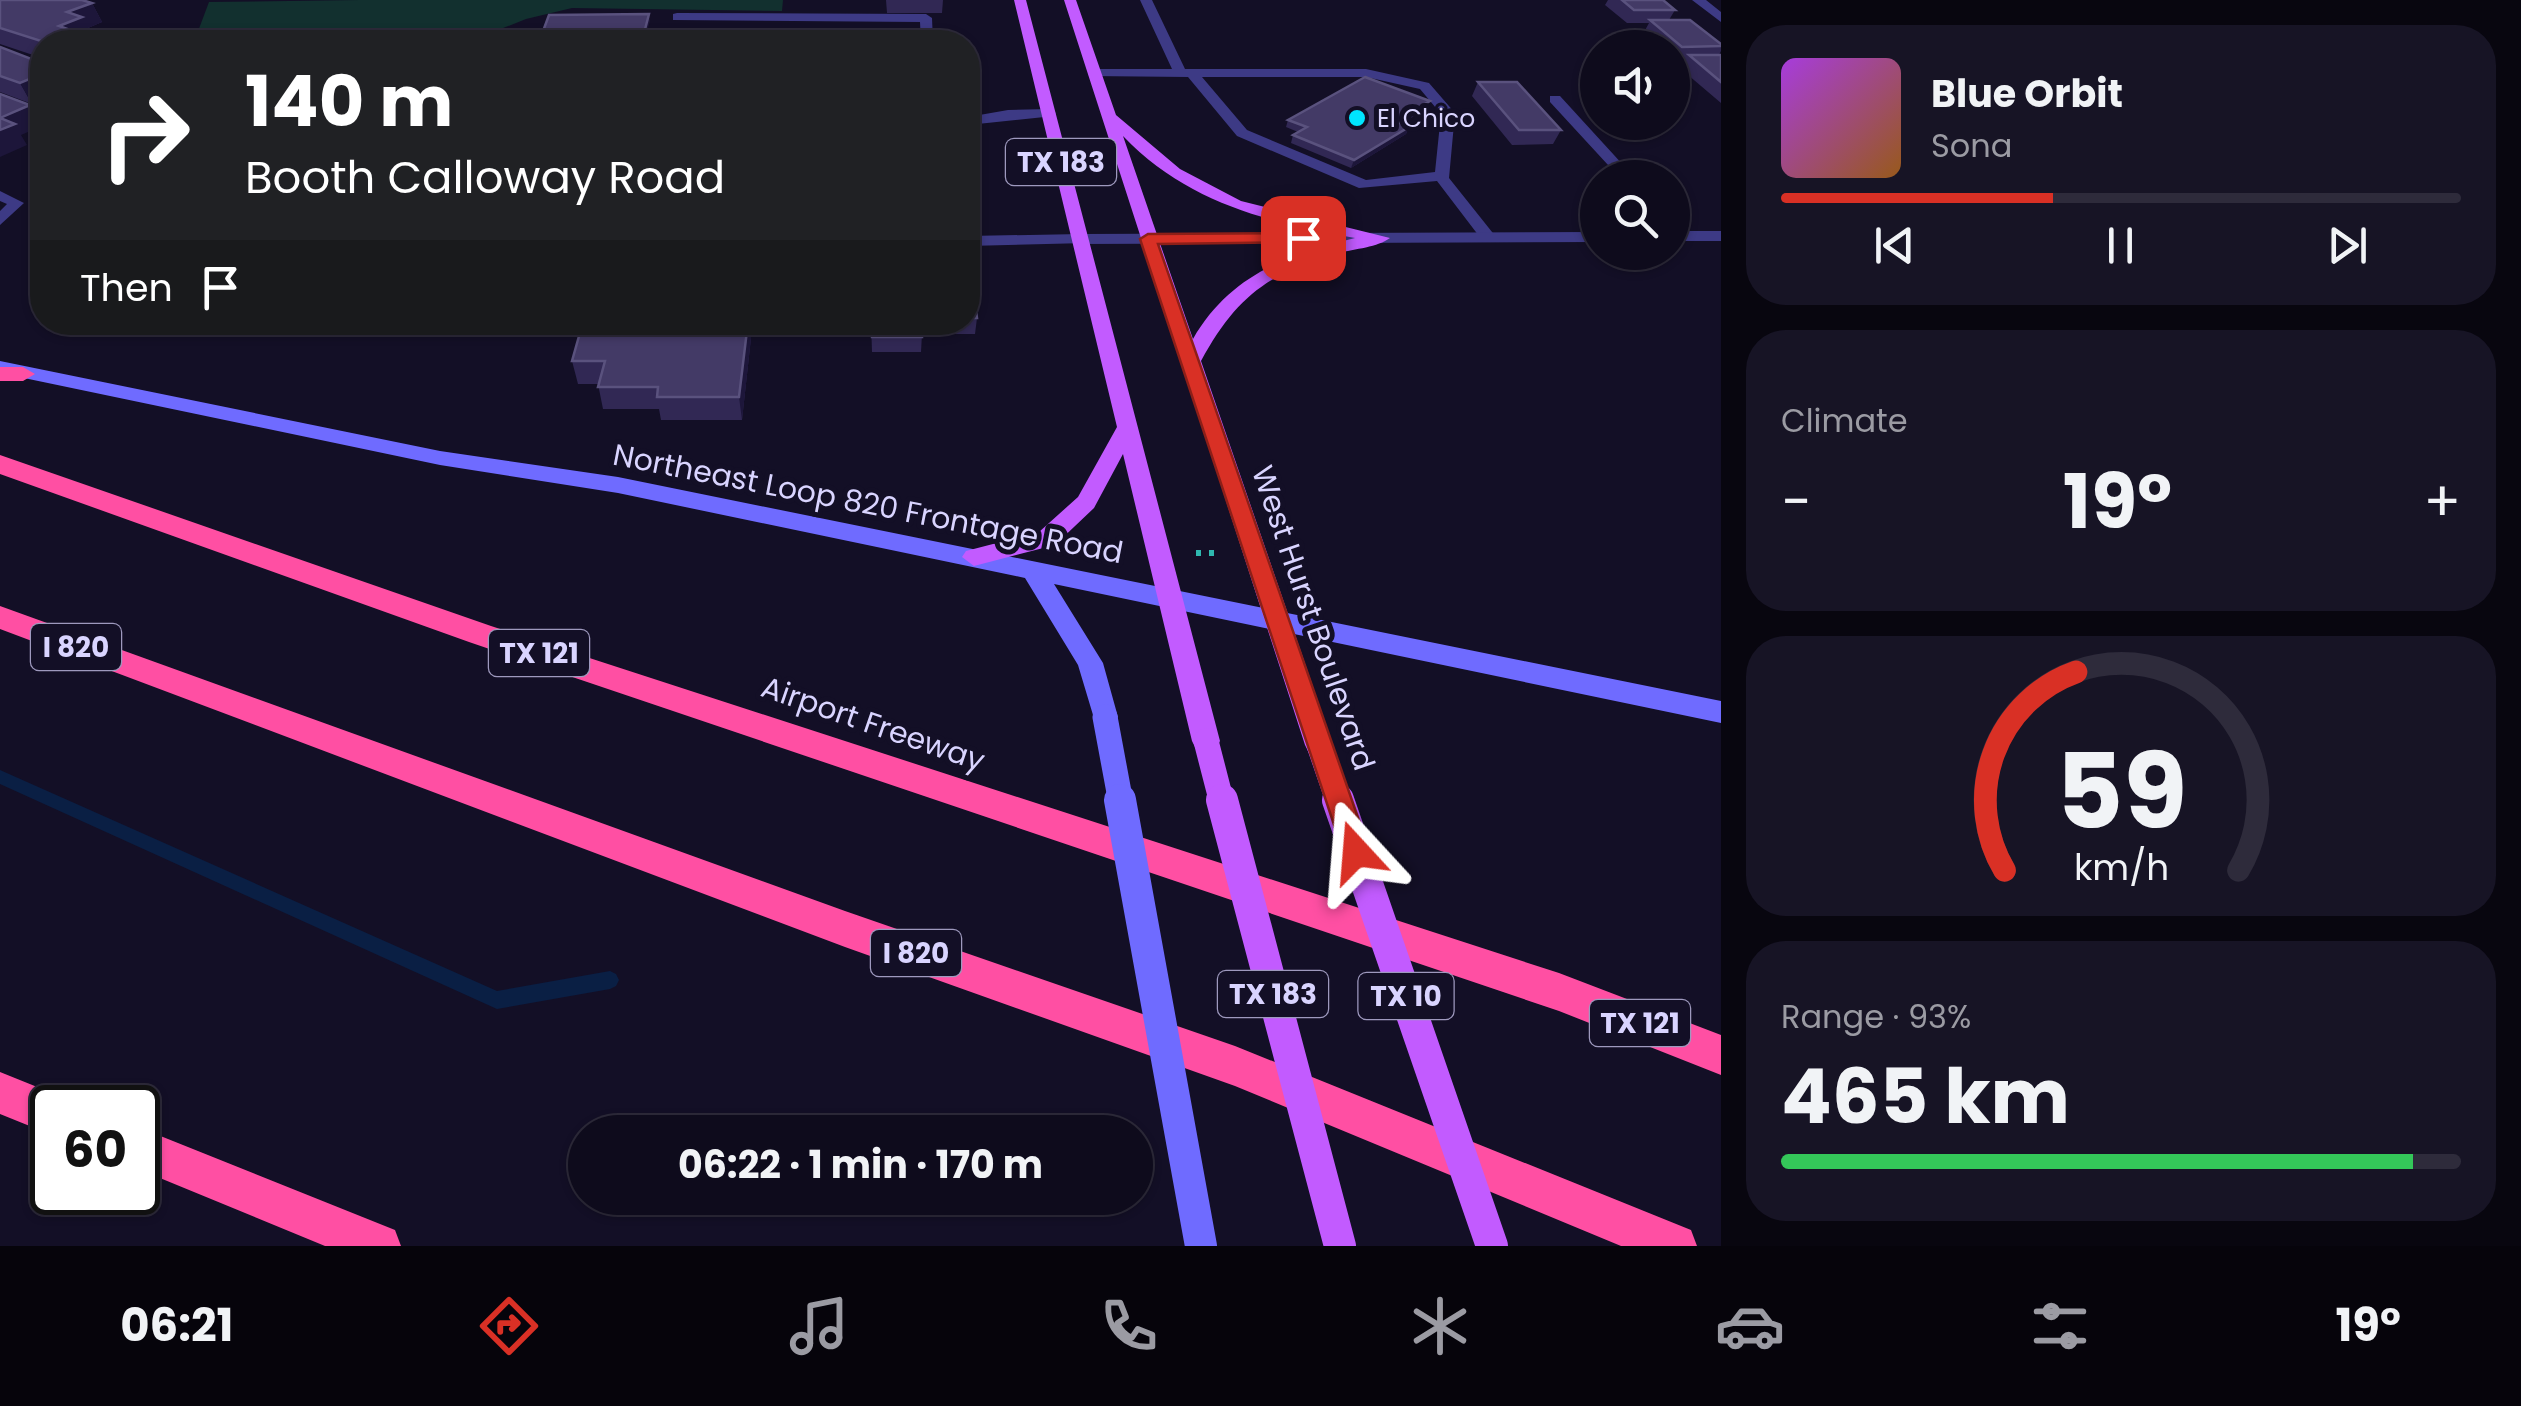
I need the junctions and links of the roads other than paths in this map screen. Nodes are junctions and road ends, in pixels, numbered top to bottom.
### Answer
1 (1020, 0) edge
2 (1070, 0) edge
3 (1146, 0) edge
4 (1698, 0) edge
5 (677, 18) dead end
6 (1721, 18) edge
7 (926, 30) edge
8 (1094, 73) junction
9 (1186, 73) junction
10 (1555, 99) dead end
11 (1105, 107) junction
12 (980, 108) edge
13 (1049, 113) junction
14 (1008, 114) junction
15 (980, 119) edge
16 (1611, 160) edge
17 (1442, 176) junction
18 (0, 196) edge
19 (0, 220) edge
20 (1690, 235) edge
21 (1488, 237) junction
22 (1580, 237) edge
23 (1381, 238) junction
24 (1080, 239) junction
25 (1148, 239) junction
26 (1716, 239) edge
27 (980, 240) edge
28 (1190, 362) junction
29 (8, 372) edge
30 (1127, 427) junction
31 (0, 464) edge
32 (974, 557) junction
33 (1033, 570) junction
34 (1170, 597) junction
35 (0, 617) edge
36 (1276, 620) junction
37 (1721, 712) edge
38 (1721, 1055) edge
39 (0, 1093) edge
40 (30, 1105) edge
41 (160, 1157) edge
42 (378, 1246) edge
43 (1200, 1246) edge
44 (1340, 1246) edge
45 (1492, 1246) edge
46 (1675, 1246) edge

1 - 13 main road, TX 183
2 - 8 main road, TX 183
3 - 9 lane
4 - 6 street
5 - 7 lane
8 - 9 lane
8 - 11 main road, TX 183
9 - 17 lane
9 - 17 lane
10 - 16 lane
11 - 23 main road
11 - 25 main road, TX 10
12 - 14 lane
13 - 14 lane
13 - 24 main road, TX 183
14 - 15 lane
17 - 21 lane
18 - 19 lane
20 - 26 street
21 - 22 street
21 - 23 street
23 - 25 street
23 - 28 main road
24 - 25 street
24 - 27 street
24 - 30 main road, TX 183
25 - 28 main road, West Hurst Boulevard / TX 10
28 - 36 main road, West Hurst Boulevard / TX 10
29 - 32 main road, Northeast Loop 820 Frontage Road
30 - 32 main road
30 - 34 main road, TX 183
31 - 38 highway, Airport Freeway / TX 121
32 - 33 main road, Northeast Loop 820 Frontage Road
33 - 34 main road, Northeast Loop 820 Frontage Road
33 - 43 main road, bridge
34 - 36 main road, Northeast Loop 820 Frontage Road
34 - 44 main road, TX 183, bridge
35 - 46 highway, I 820
36 - 37 main road, Northeast Loop 820 Frontage Road
36 - 45 main road, West Hurst Boulevard / TX 10, bridge
39 - 40 highway
41 - 42 highway

